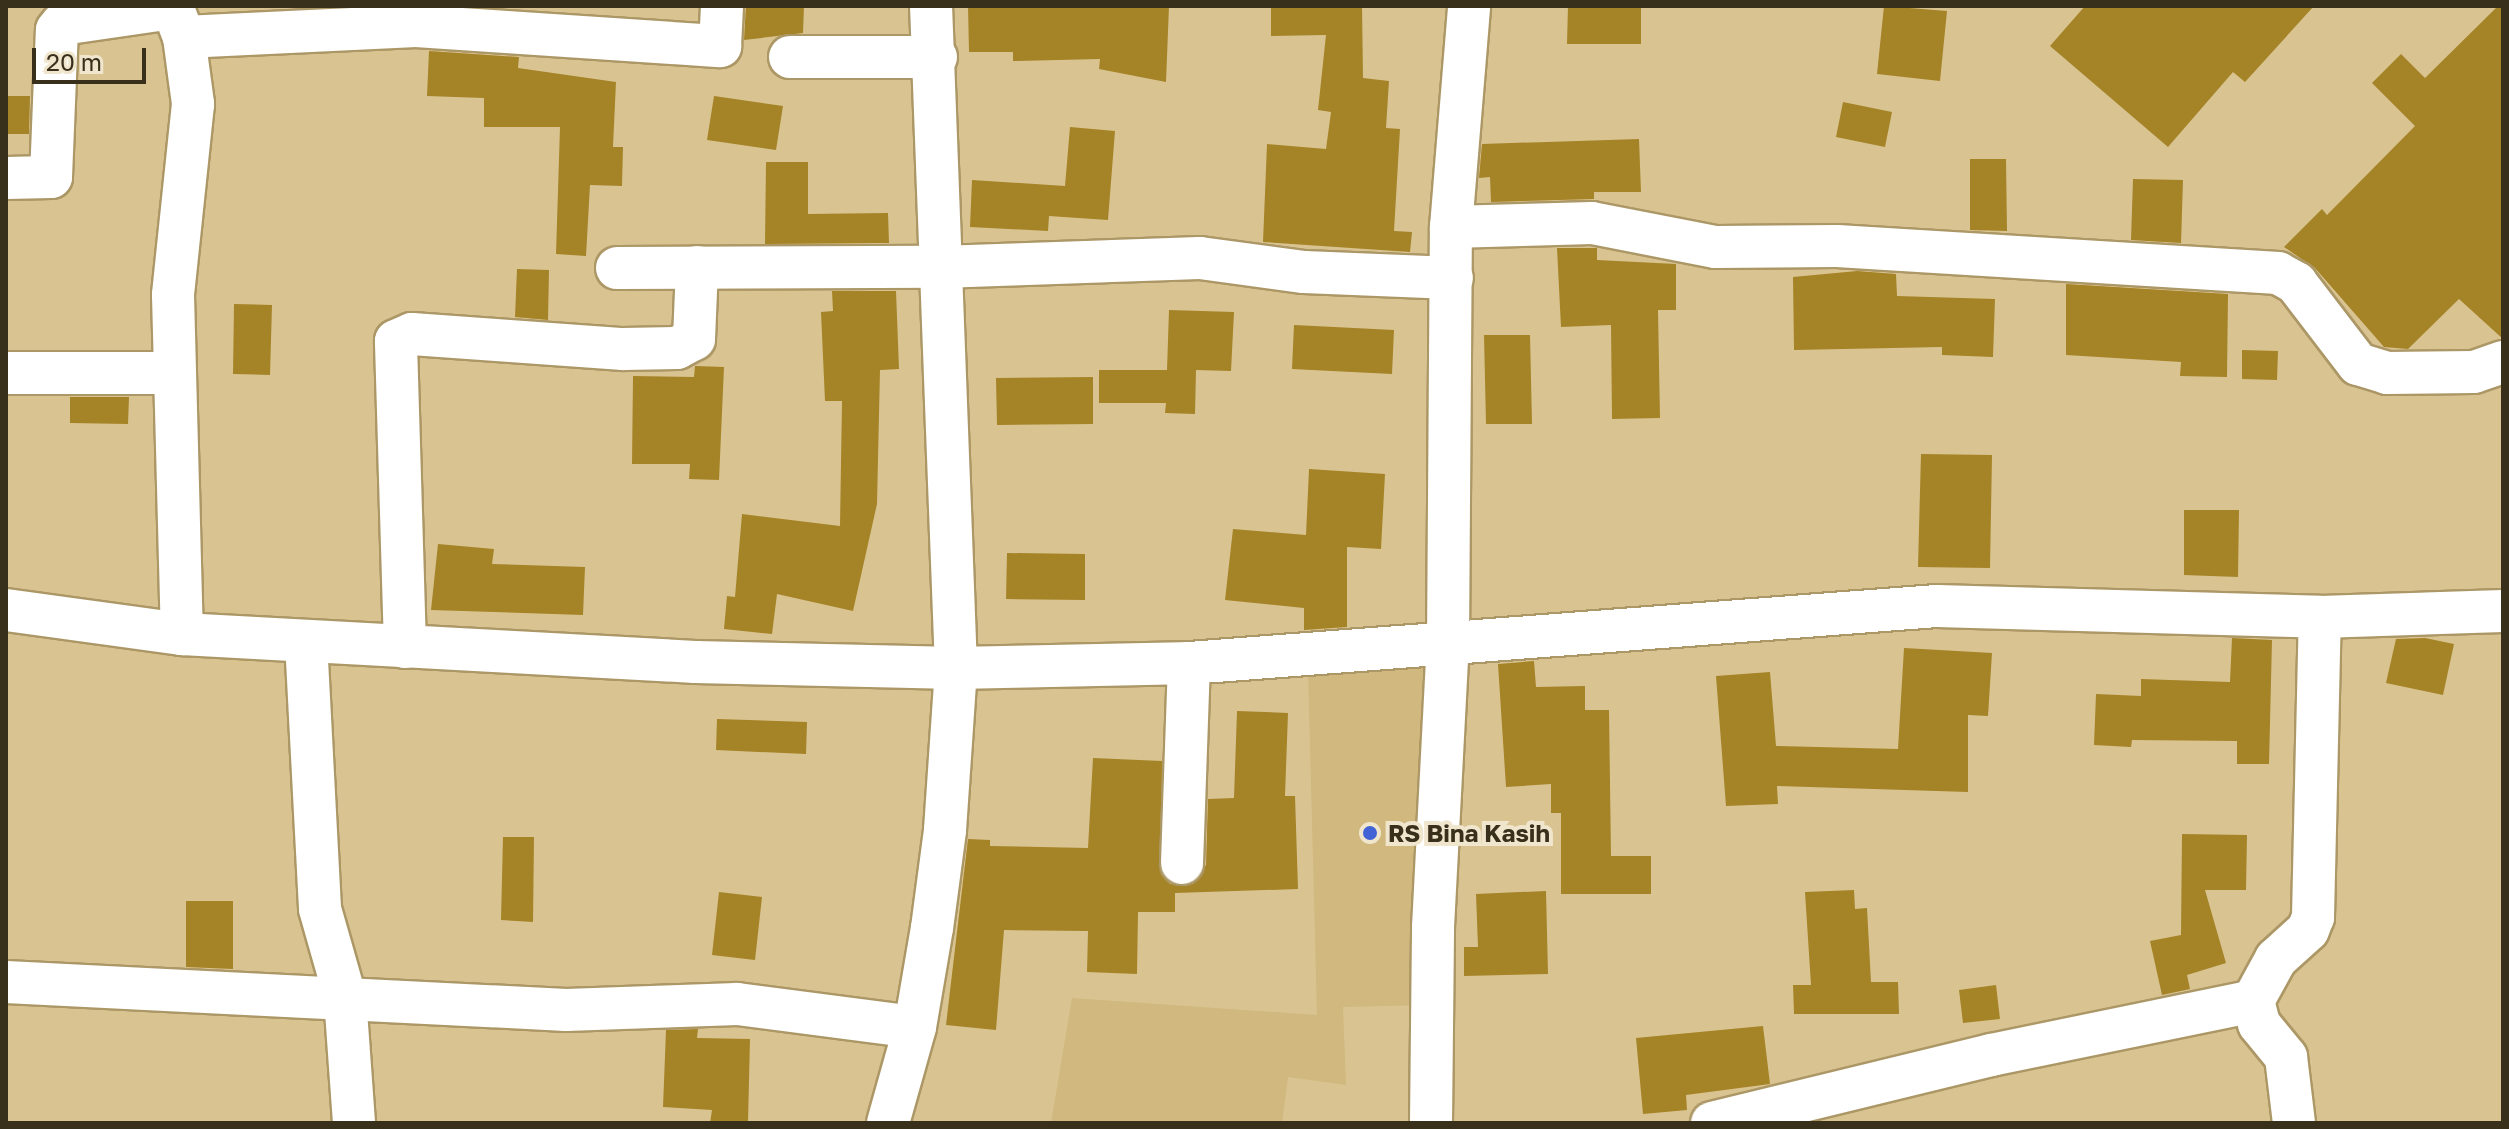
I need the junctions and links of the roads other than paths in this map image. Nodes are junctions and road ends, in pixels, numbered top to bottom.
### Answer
1 (722, 6) edge
2 (931, 6) edge
3 (1469, 6) edge
4 (176, 17) edge
5 (790, 57) dead end
6 (936, 57) junction
7 (6, 178) edge
8 (1451, 227) junction
9 (697, 267) junction
10 (940, 267) junction
11 (617, 268) dead end
12 (1452, 278) junction
13 (2503, 362) edge
14 (6, 373) edge
15 (175, 373) junction
16 (6, 610) edge
17 (2503, 611) edge
18 (2320, 617) junction
19 (182, 634) junction
20 (306, 641) junction
21 (1448, 645) junction
22 (405, 647) junction
23 (1189, 663) junction
24 (956, 668) junction
25 (1182, 863) dead end
26 (6, 982) edge
27 (345, 997) junction
28 (2253, 1001) junction
29 (915, 1027) junction
30 (354, 1123) edge
31 (888, 1123) edge
32 (1431, 1123) edge
33 (1712, 1123) edge
34 (2294, 1123) edge

1 - 4 street
2 - 6 street
3 - 8 street
4 - 7 street
4 - 15 street
5 - 6 street
6 - 10 street
8 - 12 street
8 - 13 street
9 - 10 street
9 - 11 street
9 - 22 street
10 - 12 street
10 - 24 street
12 - 21 street
14 - 15 street
15 - 19 street
16 - 19 street
17 - 18 street
18 - 21 street
18 - 28 street
19 - 20 street
20 - 22 street
20 - 27 street
21 - 23 street
21 - 32 street
22 - 24 street
23 - 24 street
23 - 25 street
24 - 29 street
26 - 27 street
27 - 29 street
27 - 30 street
28 - 33 street
28 - 34 street
29 - 31 street

